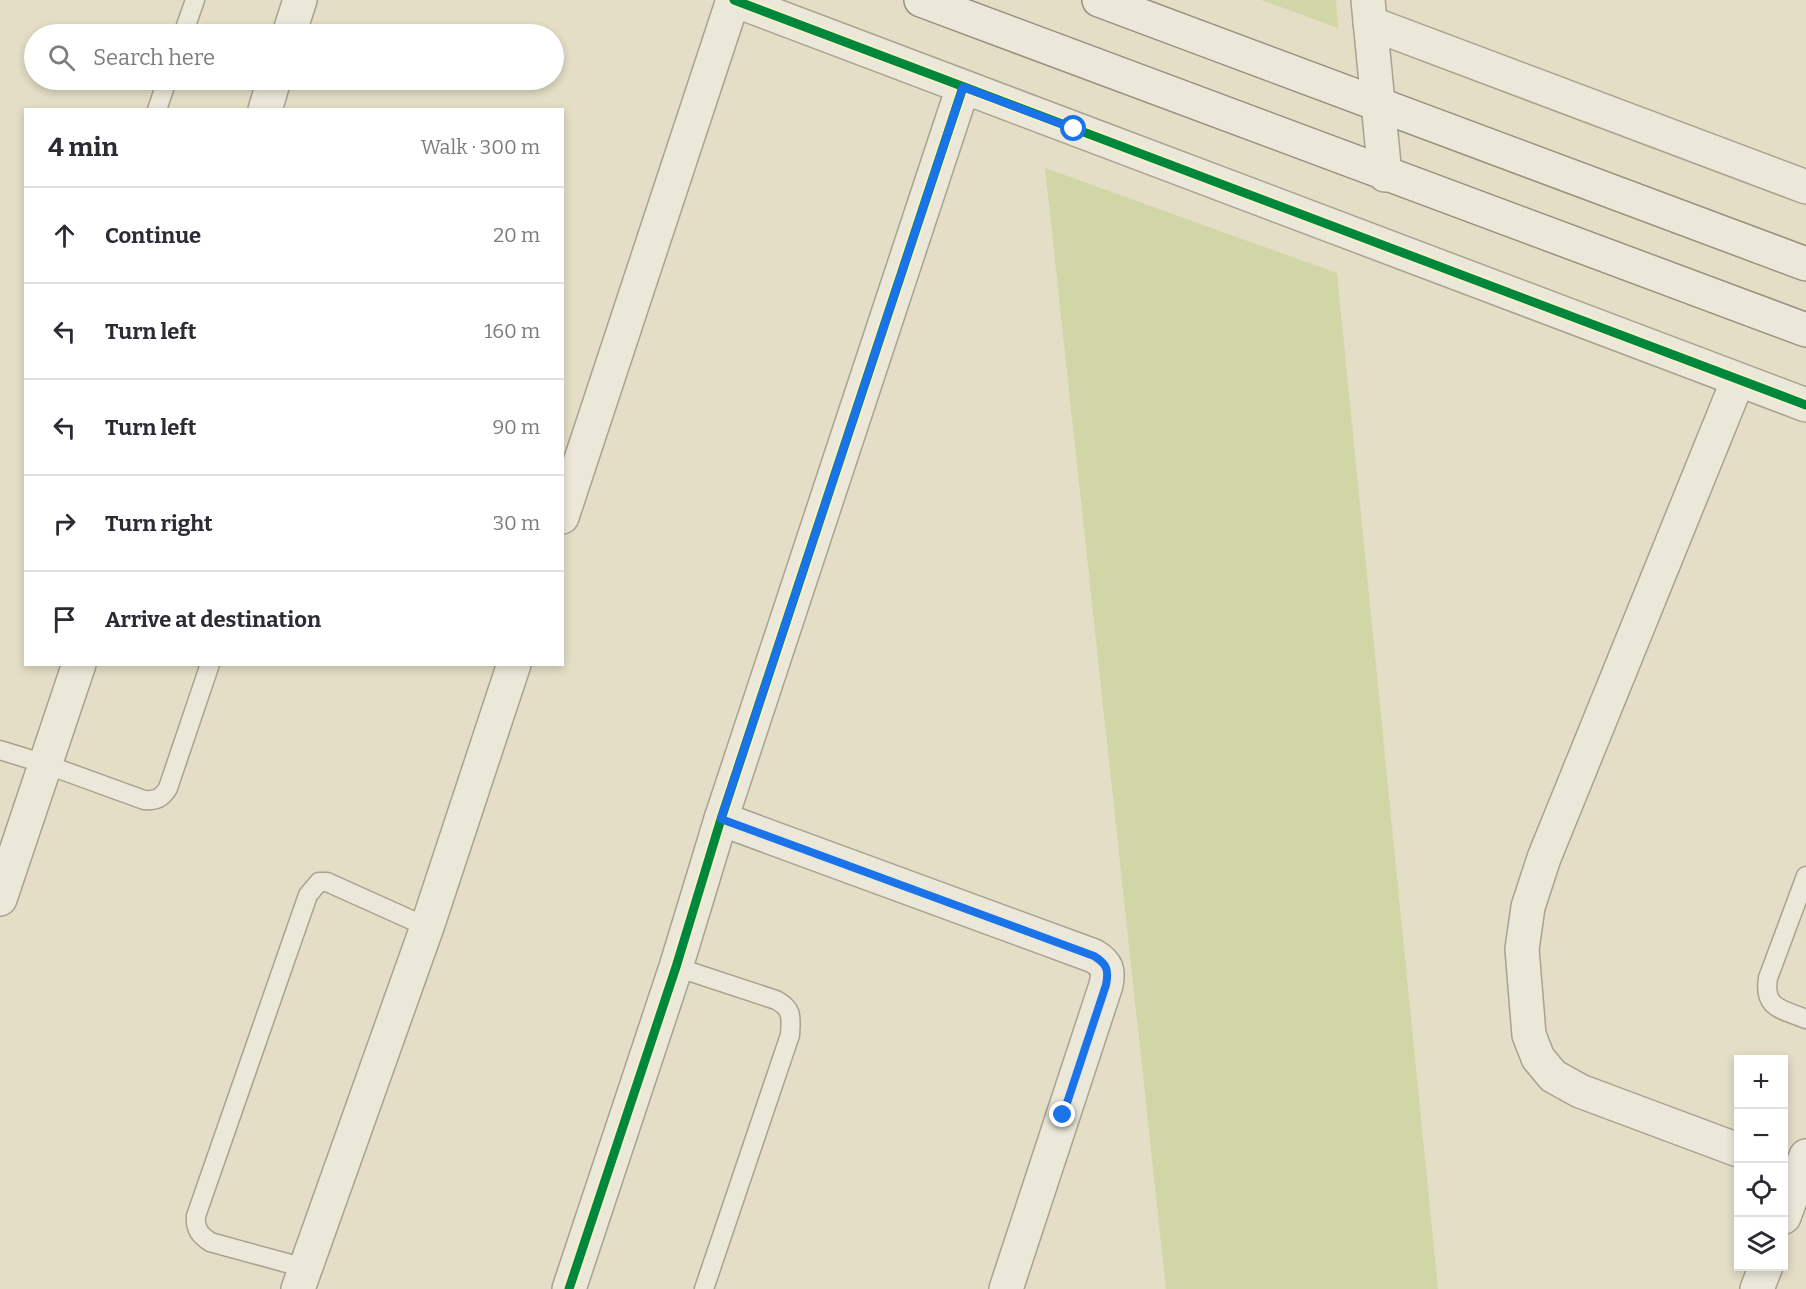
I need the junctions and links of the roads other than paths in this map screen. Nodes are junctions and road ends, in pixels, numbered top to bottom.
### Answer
1 (195, 0) edge
2 (300, 0) edge
3 (733, 0) edge
4 (921, 0) edge
5 (1099, 0) edge
6 (968, 9) edge
7 (1369, 12) edge
8 (187, 24) edge
9 (292, 24) edge
10 (963, 87) junction
11 (164, 90) edge
12 (271, 90) edge
13 (1378, 104) junction
14 (158, 108) edge
15 (266, 108) edge
16 (1385, 174) junction
17 (1806, 187) edge
18 (1806, 264) edge
19 (1806, 330) edge
20 (1738, 380) junction
21 (1806, 405) edge
22 (564, 512) edge
23 (78, 666) edge
24 (209, 666) edge
25 (513, 666) edge
26 (0, 750) edge
27 (45, 764) junction
28 (721, 819) junction
29 (1806, 876) edge
30 (0, 899) edge
31 (428, 927) junction
32 (676, 967) junction
33 (1806, 1019) edge
34 (1734, 1148) edge
35 (1796, 1166) edge
36 (1788, 1200) edge
37 (1764, 1271) edge
38 (301, 1279) edge
39 (570, 1289) edge
40 (704, 1289) edge
41 (1006, 1289) edge
42 (1757, 1289) edge

1 - 8 lane
2 - 9 street
3 - 10 street
3 - 22 street
4 - 6 street
5 - 13 street
6 - 16 street
7 - 13 street
7 - 17 street
10 - 20 street
10 - 28 street
11 - 14 lane
12 - 15 street
13 - 16 street
13 - 18 street
16 - 19 street
20 - 21 street
20 - 34 street
23 - 27 street
24 - 27 lane
25 - 31 street
26 - 27 lane
27 - 30 street
28 - 32 street
28 - 41 street
29 - 33 lane
31 - 38 street
31 - 38 lane
32 - 39 street
32 - 40 lane
35 - 36 street
37 - 42 street

